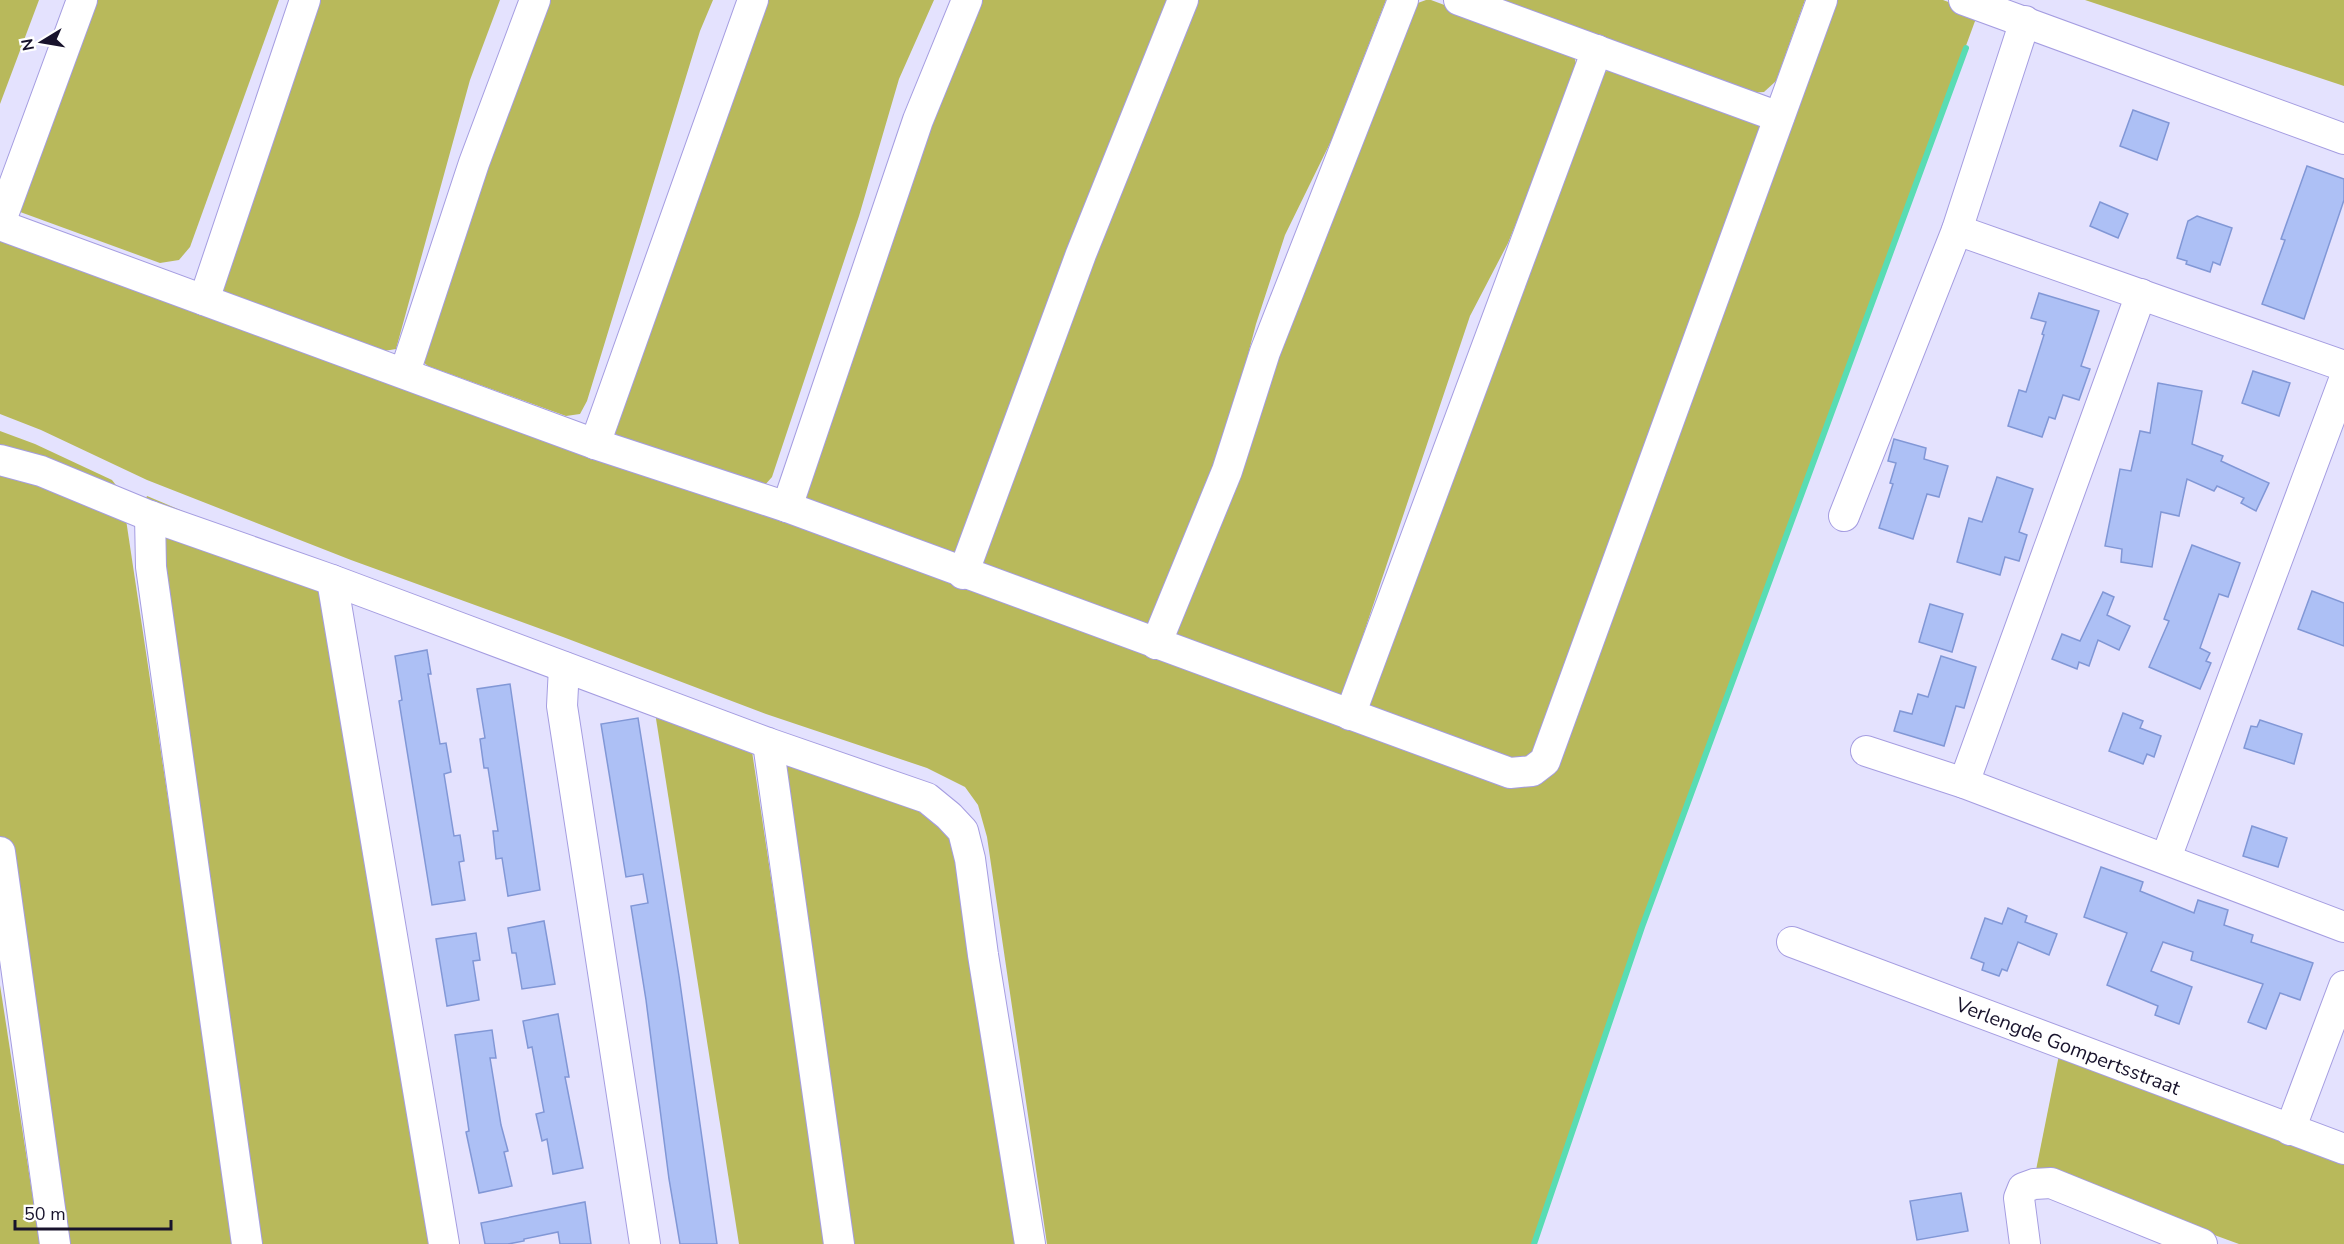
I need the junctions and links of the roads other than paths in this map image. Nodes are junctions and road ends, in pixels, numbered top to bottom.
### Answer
1 (82, 0) edge
2 (305, 0) edge
3 (535, 0) edge
4 (753, 0) edge
5 (967, 0) edge
6 (1183, 0) edge
7 (1403, 0) edge
8 (1459, 0) edge
9 (1822, 0) edge
10 (1964, 0) edge
11 (2025, 21) junction
12 (1597, 50) junction
13 (1779, 117) junction
14 (2344, 139) edge
15 (0, 224) edge
16 (1957, 230) junction
17 (2141, 294) junction
18 (204, 300) junction
19 (2344, 366) edge
20 (405, 372) junction
21 (2344, 380) edge
22 (595, 444) junction
23 (0, 460) edge
24 (787, 507) junction
25 (150, 516) junction
26 (1844, 516) dead end
27 (963, 574) junction
28 (332, 580) junction
29 (1156, 644) junction
30 (564, 667) junction
31 (1350, 715) junction
32 (768, 743) junction
33 (1866, 751) dead end
34 (1964, 783) junction
35 (0, 852) edge
36 (2166, 858) junction
37 (2344, 927) edge
38 (1792, 942) dead end
39 (2344, 986) edge
40 (2290, 1130) junction
41 (2344, 1149) edge
42 (55, 1244) edge
43 (247, 1244) edge
44 (444, 1244) edge
45 (645, 1244) edge
46 (839, 1244) edge
47 (1030, 1244) edge
48 (2025, 1244) edge
49 (2202, 1244) edge

1 - 15 street
2 - 18 street
3 - 20 street
4 - 22 street
5 - 24 street
6 - 27 street
7 - 29 street
8 - 12 street
9 - 13 street
10 - 11 street
11 - 14 street
11 - 16 street
12 - 13 street
12 - 31 street
13 - 31 street
15 - 18 street
16 - 17 street
16 - 26 street
17 - 19 street
17 - 34 street
18 - 20 street
20 - 22 street
21 - 36 street
22 - 24 street
23 - 25 street
24 - 27 street
25 - 28 street
25 - 43 street
27 - 29 street
28 - 30 street
28 - 44 street
29 - 31 street
30 - 32 street
30 - 45 street
32 - 46 street
32 - 47 street
33 - 34 street
34 - 36 street
35 - 42 street
36 - 37 street
38 - 40 street, Verlengde Gompertsstraat
39 - 40 street
40 - 41 street, Verlengde Gompertsstraat
48 - 49 street

